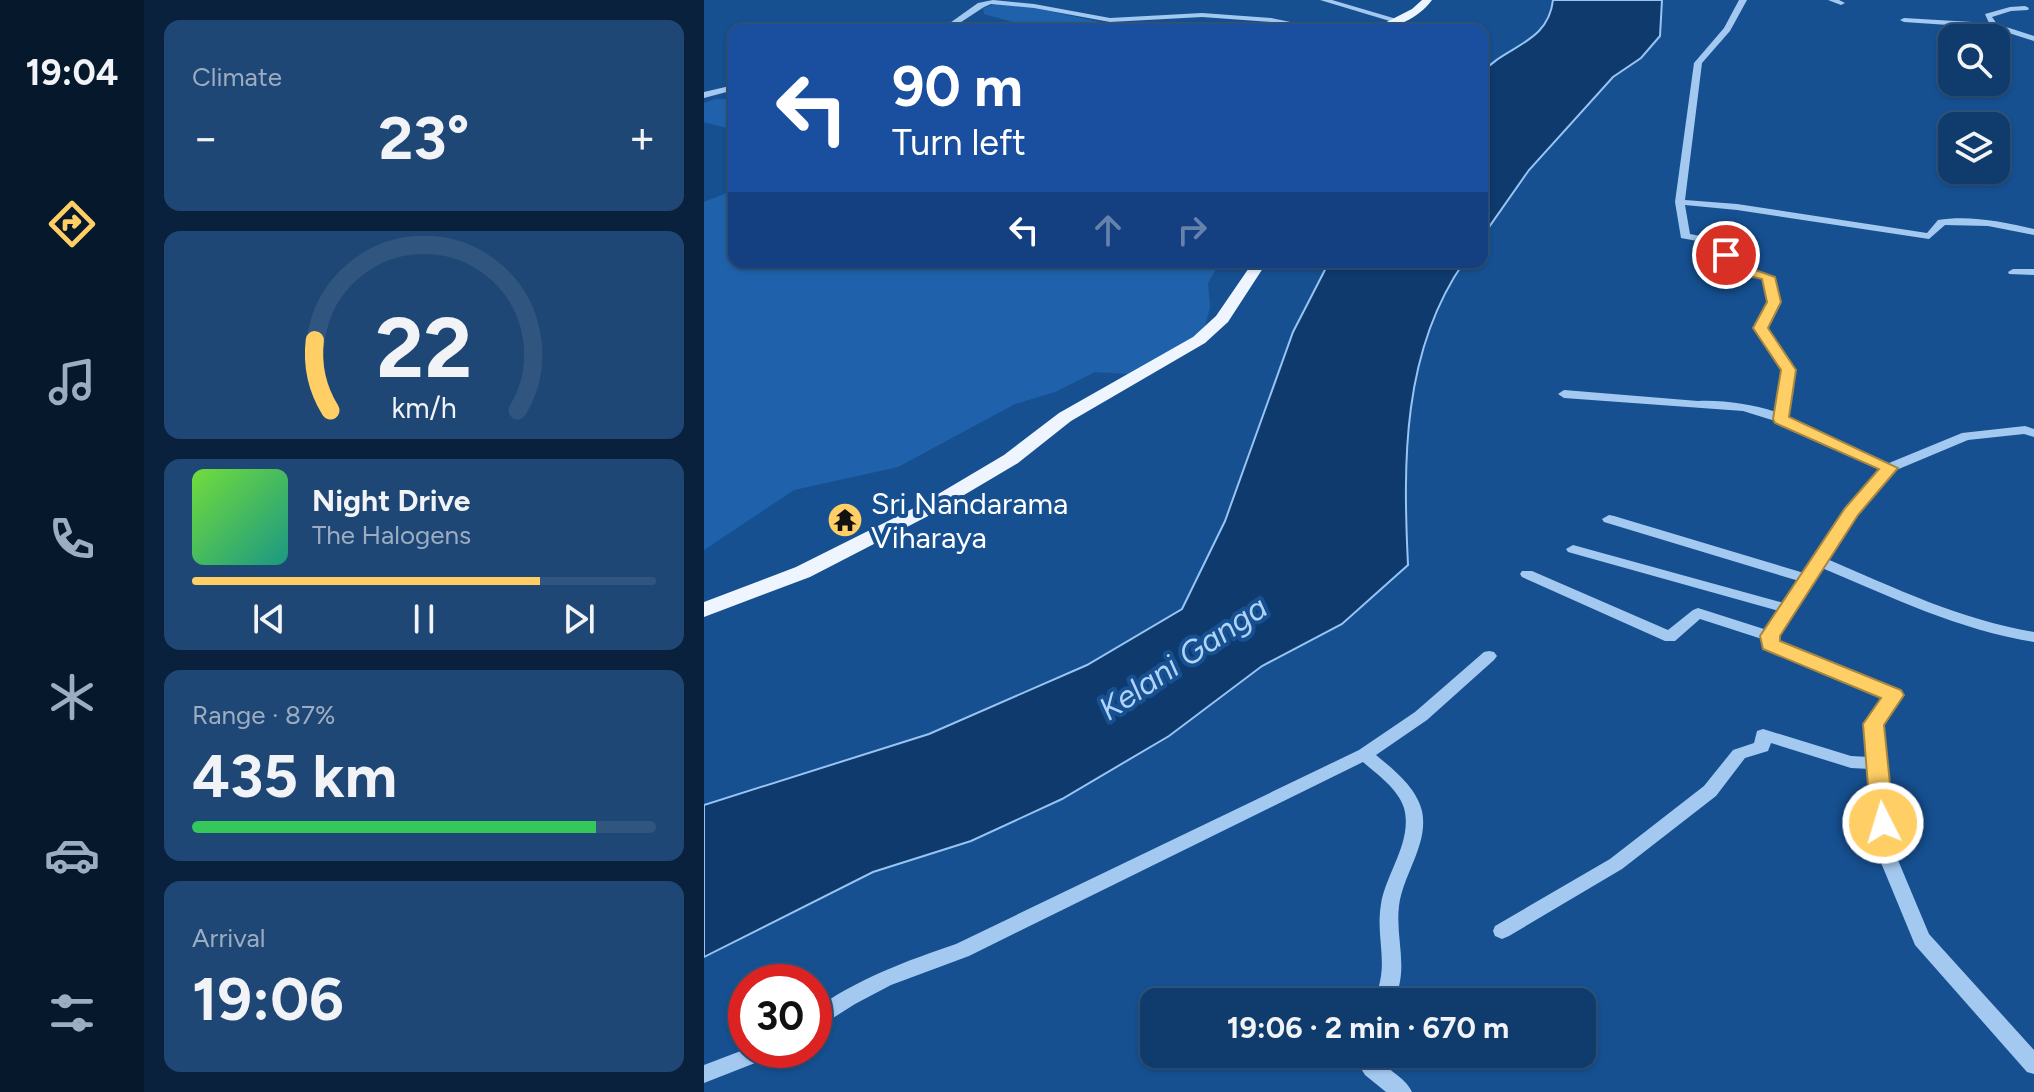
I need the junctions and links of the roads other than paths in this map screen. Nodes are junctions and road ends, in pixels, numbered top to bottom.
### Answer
1 (1324, 0) edge
2 (1427, 0) edge
3 (1743, 0) edge
4 (2003, 0) edge
5 (2025, 8) dead end
6 (2010, 9) junction
7 (1396, 20) junction
8 (1904, 20) dead end
9 (953, 24) edge
10 (1293, 24) edge
11 (1388, 24) edge
12 (1964, 24) edge
13 (1993, 24) edge
14 (2010, 31) edge
15 (2034, 39) edge
16 (728, 89) edge
17 (704, 95) edge
18 (1680, 202) junction
19 (2034, 232) edge
20 (1256, 268) edge
21 (2013, 272) dead end
22 (2034, 272) edge
23 (1564, 394) dead end
24 (1781, 419) junction
25 (2034, 433) edge
26 (1889, 468) junction
27 (1609, 519) dead end
28 (1573, 549) dead end
29 (1819, 561) junction
30 (1527, 574) dead end
31 (1807, 579) junction
32 (1787, 609) junction
33 (704, 610) edge
34 (1770, 636) junction
35 (2034, 637) edge
36 (1489, 656) dead end
37 (1365, 754) junction
38 (1877, 763) junction
39 (1502, 931) dead end
40 (1390, 988) edge
41 (832, 1008) edge
42 (728, 1065) edge
43 (2034, 1065) edge
44 (1372, 1068) edge
45 (704, 1074) edge
46 (1402, 1092) edge

1 - 7 street
2 - 7 main road
3 - 18 street
4 - 6 street
5 - 6 street
6 - 13 street
7 - 11 main road
8 - 12 street
9 - 10 street
14 - 15 street
16 - 17 street
18 - 19 street
18 - 24 street
20 - 33 main road
21 - 22 street
23 - 24 street
24 - 26 street
25 - 26 street
26 - 29 street
27 - 31 street
28 - 32 street
29 - 31 street
29 - 35 street
30 - 34 street
31 - 32 street
32 - 34 street
34 - 38 street
36 - 37 street
37 - 40 street
37 - 41 street
38 - 39 street
38 - 43 street
42 - 45 street
44 - 46 street

